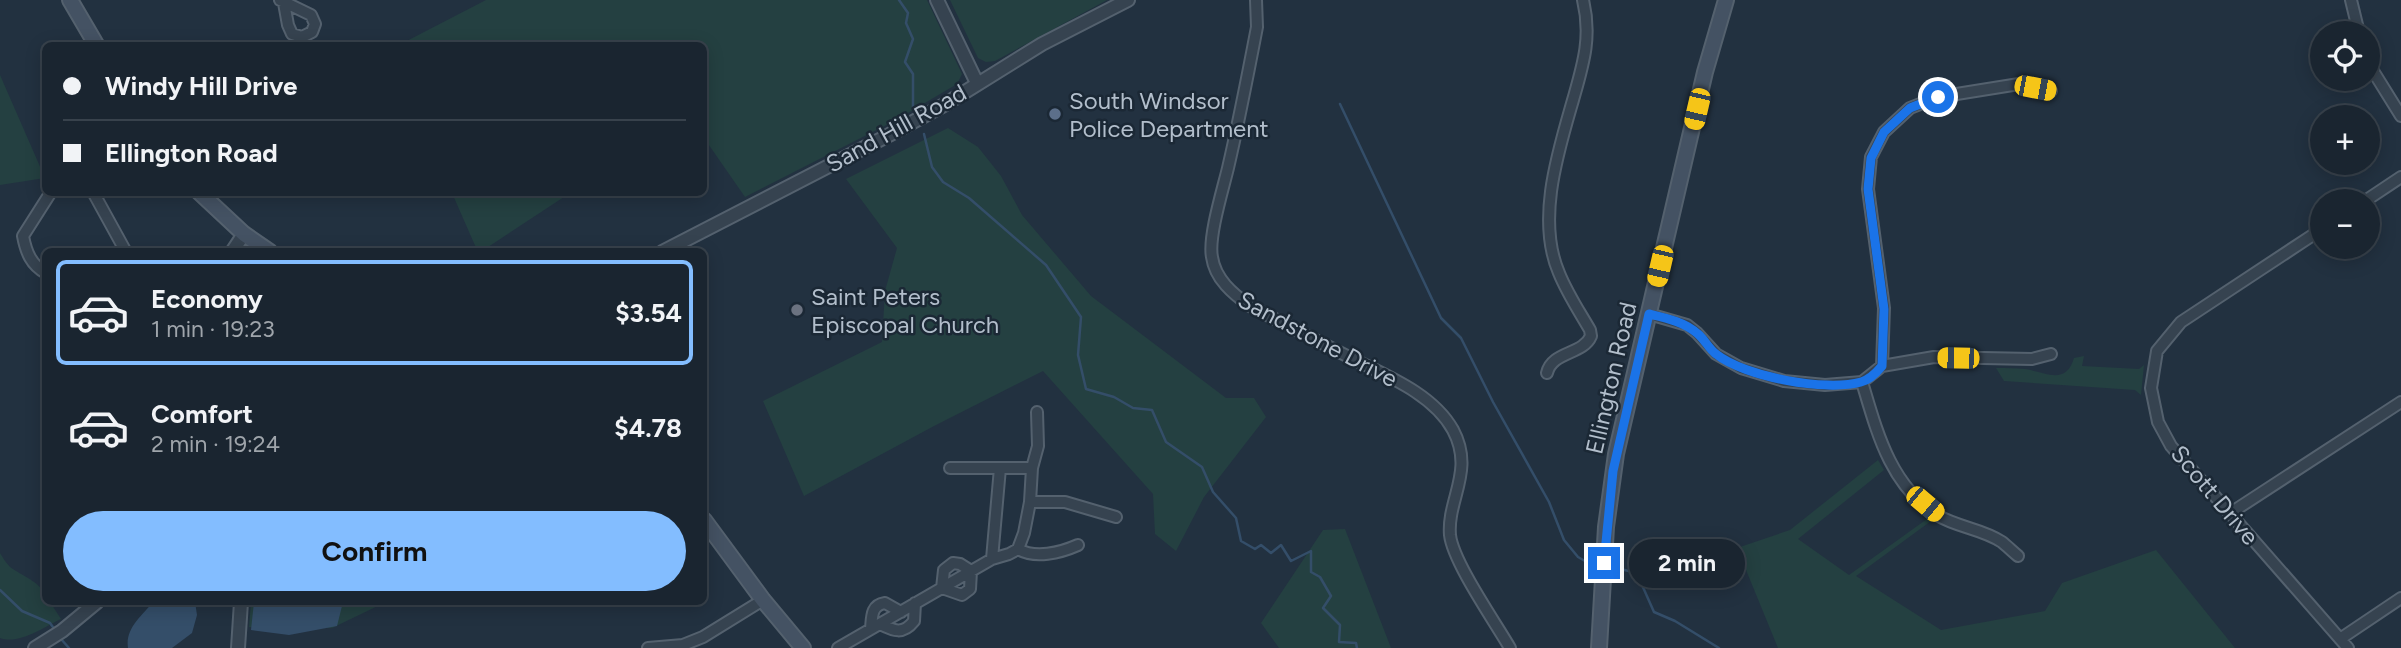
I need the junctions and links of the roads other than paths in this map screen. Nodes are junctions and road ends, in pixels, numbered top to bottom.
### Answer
1 (71, 0) edge
2 (937, 0) edge
3 (1128, 0) edge
4 (1256, 0) edge
5 (1583, 0) edge
6 (1726, 0) edge
7 (2351, 0) edge
8 (2356, 21) edge
9 (95, 42) edge
10 (2380, 82) edge
11 (977, 83) junction
12 (2051, 91) dead end
13 (2401, 116) edge
14 (2401, 177) edge
15 (2380, 191) edge
16 (48, 196) edge
17 (95, 196) edge
18 (203, 196) edge
19 (244, 234) junction
20 (2310, 237) edge
21 (124, 248) edge
22 (235, 248) edge
23 (264, 248) edge
24 (670, 248) edge
25 (42, 272) edge
26 (1649, 314) junction
27 (2051, 354) dead end
28 (1882, 366) junction
29 (1547, 373) dead end
30 (1862, 382) junction
31 (2401, 402) edge
32 (1037, 412) dead end
33 (950, 468) dead end
34 (1000, 468) junction
35 (1032, 468) junction
36 (1030, 502) junction
37 (2229, 514) junction
38 (1116, 517) dead end
39 (707, 524) edge
40 (1078, 545) dead end
41 (1018, 549) junction
42 (2018, 556) dead end
43 (992, 559) junction
44 (971, 571) junction
45 (942, 588) junction
46 (2401, 598) edge
47 (762, 600) junction
48 (915, 603) junction
49 (93, 605) edge
50 (241, 605) edge
51 (901, 612) junction
52 (875, 626) junction
53 (2344, 644) edge
54 (35, 648) edge
55 (238, 648) edge
56 (648, 648) edge
57 (803, 648) edge
58 (838, 648) edge
59 (1510, 648) edge
60 (1599, 648) edge

1 - 9 main road
2 - 11 street
3 - 11 street, Sand Hill Road
4 - 59 street, Sandstone Drive
5 - 29 street
6 - 26 main road, Ellington Road
7 - 8 street
10 - 13 street
11 - 24 street, Sand Hill Road
12 - 28 street
14 - 15 street
16 - 25 street
17 - 21 street
18 - 19 main road
19 - 22 street
19 - 23 main road
20 - 37 street, Scott Drive
26 - 30 street
26 - 60 main road, Ellington Road
27 - 28 street
28 - 30 street
30 - 42 street
31 - 37 street
32 - 35 street
33 - 34 street
34 - 35 street
34 - 43 street
35 - 36 street
36 - 38 street
36 - 41 street
37 - 53 street, Scott Drive
39 - 47 main road
40 - 41 street
41 - 43 street
43 - 44 street
44 - 45 street
44 - 45 street
44 - 45 street
45 - 48 street
46 - 53 street
47 - 56 street
47 - 57 main road
48 - 51 street
48 - 52 street
49 - 54 street
50 - 55 street
51 - 52 street
51 - 52 street
52 - 58 street

